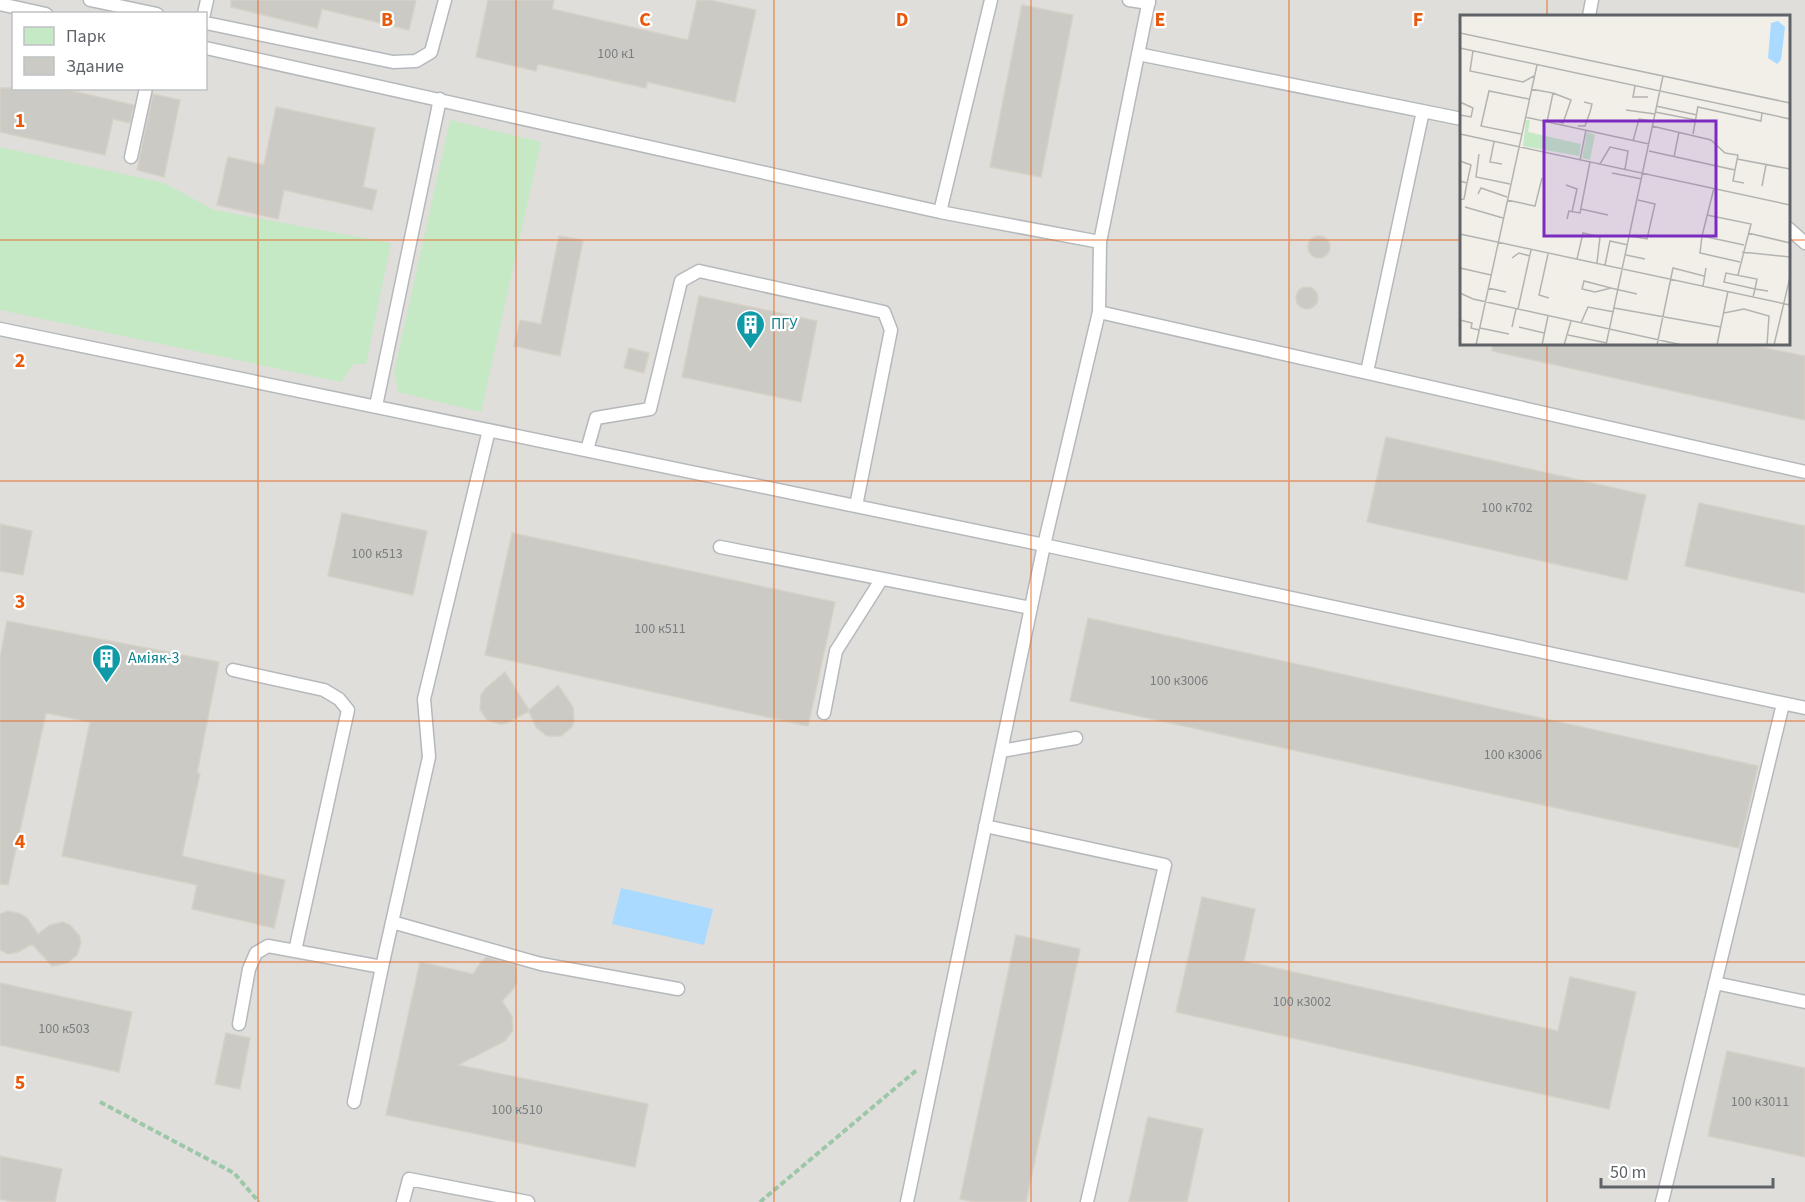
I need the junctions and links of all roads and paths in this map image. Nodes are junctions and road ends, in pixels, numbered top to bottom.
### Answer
1 (90, 0) edge
2 (445, 0) edge
3 (991, 0) edge
4 (1128, 0) edge
5 (1592, 0) edge
6 (1149, 2) edge
7 (0, 4) edge
8 (31, 5) edge
9 (148, 12) edge
10 (1589, 15) edge
11 (207, 23) edge
12 (207, 48) edge
13 (1138, 54) junction
14 (146, 90) edge
15 (440, 99) junction
16 (1423, 111) junction
17 (1460, 119) edge
18 (131, 157) dead end
19 (940, 212) junction
20 (1790, 230) edge
21 (1100, 242) junction
22 (1805, 243) edge
23 (1099, 312) junction
24 (0, 329) edge
25 (1367, 372) junction
26 (376, 406) junction
27 (489, 430) junction
28 (587, 450) junction
29 (1805, 472) edge
30 (855, 506) junction
31 (1044, 545) junction
32 (720, 547) dead end
33 (881, 580) junction
34 (1031, 608) junction
35 (233, 670) dead end
36 (1783, 704) junction
37 (1805, 708) edge
38 (824, 713) dead end
39 (1076, 738) dead end
40 (1001, 751) junction
41 (986, 826) junction
42 (392, 922) junction
43 (295, 951) junction
44 (382, 967) junction
45 (1715, 983) junction
46 (678, 990) dead end
47 (1805, 1002) edge
48 (239, 1024) dead end
49 (938, 1052) junction
50 (99, 1102) dead end
51 (354, 1102) dead end
52 (259, 1202) edge
53 (403, 1202) edge
54 (528, 1202) edge
55 (760, 1202) edge
56 (907, 1202) edge
57 (1087, 1202) edge
58 (1662, 1202) edge

1 - 9 lane
2 - 11 lane
3 - 19 lane
4 - 6 lane
5 - 10 lane
6 - 13 lane
7 - 8 lane
12 - 15 lane
13 - 16 lane
13 - 21 lane
14 - 18 lane
15 - 19 lane
15 - 26 lane
16 - 17 lane
16 - 25 lane
19 - 21 lane
20 - 22 lane
21 - 23 lane
23 - 25 lane
23 - 31 lane
24 - 26 lane
25 - 29 lane
26 - 27 lane
27 - 28 lane
27 - 42 lane
28 - 30 lane
28 - 30 lane
30 - 31 lane
31 - 34 lane
31 - 36 lane
32 - 33 lane
33 - 34 lane
33 - 38 lane
34 - 40 lane
35 - 43 lane
36 - 37 lane
36 - 45 lane
39 - 40 lane
40 - 41 lane
41 - 49 lane
41 - 57 lane
42 - 44 lane
42 - 46 lane
43 - 44 lane
43 - 48 lane
44 - 51 lane
45 - 47 lane
45 - 58 lane
49 - 55 path
49 - 56 lane
50 - 52 path
53 - 54 lane

